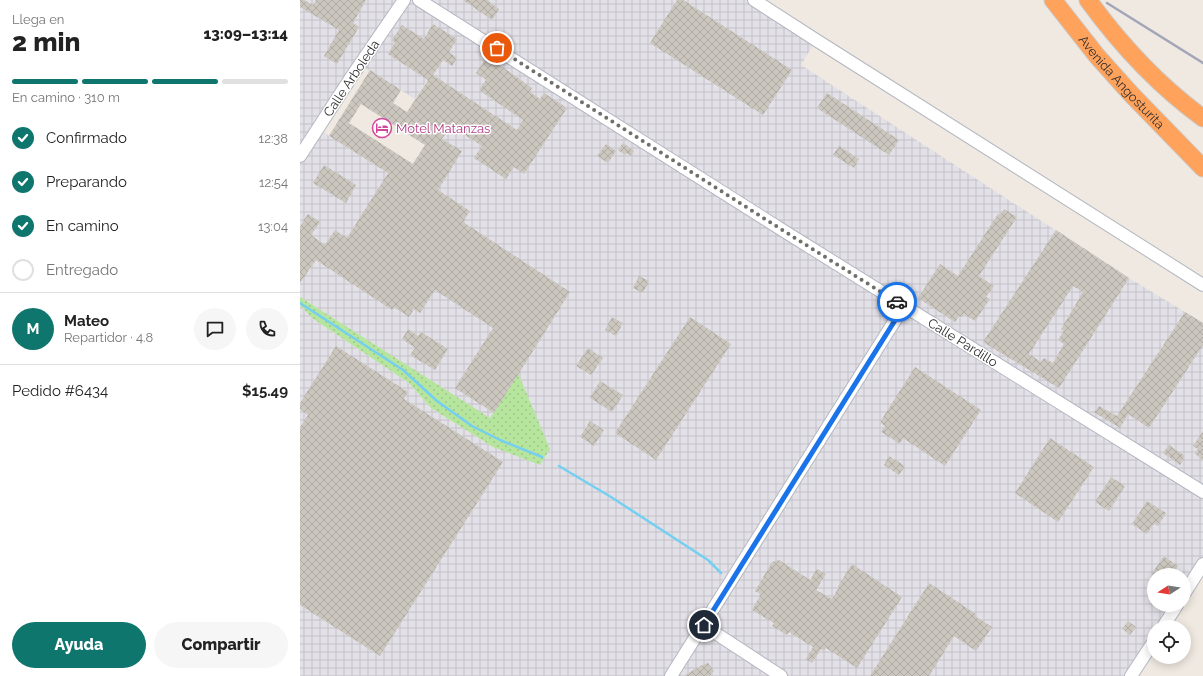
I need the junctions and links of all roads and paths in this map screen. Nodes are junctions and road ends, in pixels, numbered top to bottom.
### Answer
1 (404, 0) edge
2 (419, 0) edge
3 (754, 0) edge
4 (1054, 0) edge
5 (1088, 0) edge
6 (1203, 118) edge
7 (300, 156) edge
8 (1200, 164) edge
9 (1203, 285) edge
10 (904, 306) junction
11 (1193, 485) junction
12 (1203, 492) edge
13 (1203, 500) edge
14 (1203, 564) edge
15 (1191, 583) edge
16 (704, 625) junction
17 (1147, 651) edge
18 (671, 676) edge
19 (781, 676) edge
20 (1131, 676) edge

1 - 7 street, Calle Arboleda
2 - 10 street, Calle Pardillo
3 - 9 street
4 - 8 highway, Avenida Angosturita
5 - 6 highway
10 - 11 street, Calle Pardillo
10 - 16 street
11 - 12 street, Calle Pardillo
11 - 13 street
14 - 15 street
16 - 18 street
16 - 19 street
17 - 20 street

